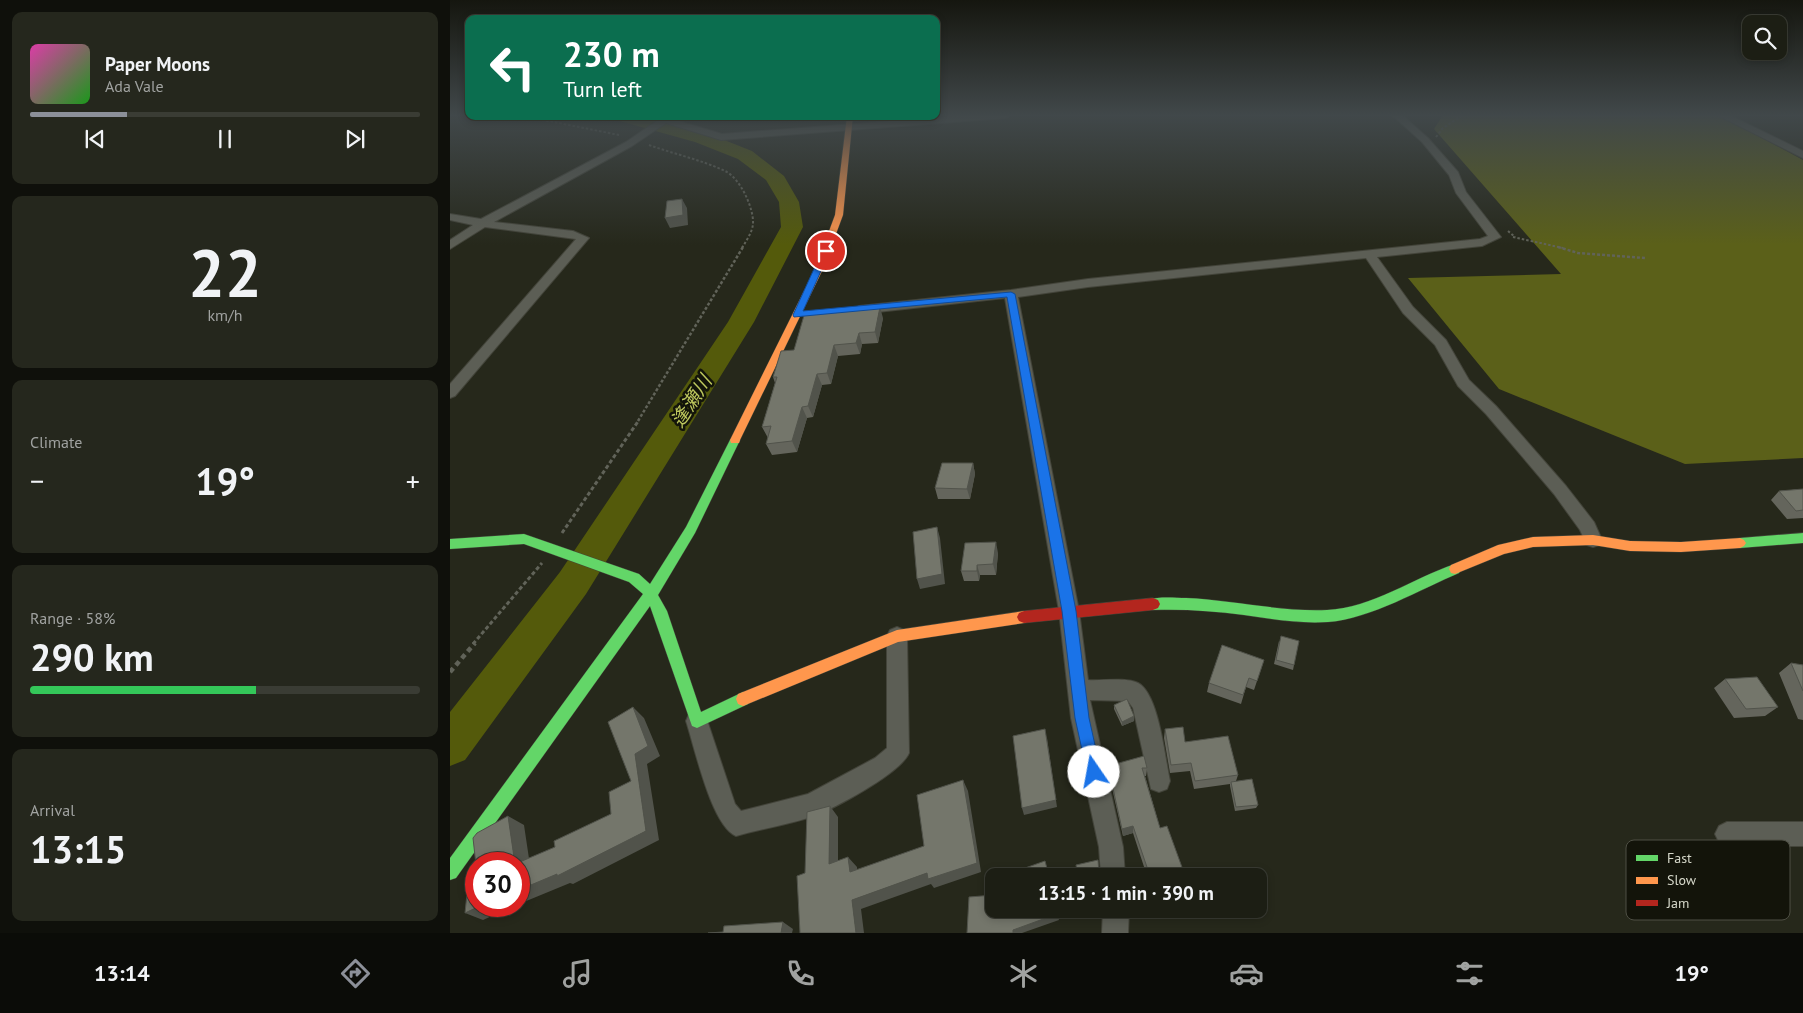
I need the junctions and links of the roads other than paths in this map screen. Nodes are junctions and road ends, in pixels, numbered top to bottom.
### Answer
1 (601, 159) edge
2 (845, 159) edge
3 (1440, 159) edge
4 (450, 217) edge
5 (483, 223) junction
6 (450, 244) edge
7 (1369, 254) junction
8 (1011, 294) junction
9 (851, 310) edge
10 (815, 313) edge
11 (797, 315) junction
12 (450, 393) edge
13 (1803, 538) edge
14 (1593, 540) junction
15 (450, 544) edge
16 (651, 594) junction
17 (1069, 611) junction
18 (897, 636) junction
19 (1079, 690) junction
20 (697, 722) junction
21 (1159, 781) dead end
22 (1727, 834) dead end
23 (1803, 834) edge
24 (1112, 868) edge
25 (450, 872) edge
26 (1116, 918) edge
27 (1115, 933) edge

1 - 5 street
2 - 11 street
3 - 7 street
4 - 5 street
5 - 6 street
5 - 12 street
7 - 8 street
7 - 14 street
8 - 9 street
8 - 17 street
10 - 11 street
11 - 16 street
13 - 14 street
14 - 17 street
15 - 16 street
16 - 20 street
16 - 25 street
17 - 18 street
17 - 19 street
18 - 20 street
18 - 20 street
19 - 21 street
19 - 24 street
22 - 23 street
26 - 27 street

